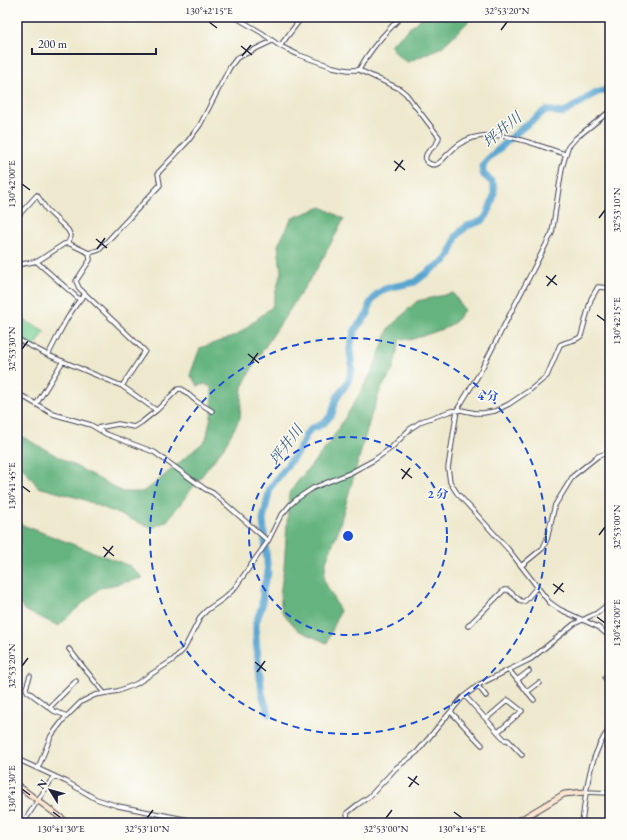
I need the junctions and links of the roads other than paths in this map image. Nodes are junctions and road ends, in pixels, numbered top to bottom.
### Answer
1 (234, 17) edge
2 (302, 17) edge
3 (401, 17) edge
4 (272, 42) junction
5 (280, 46) junction
6 (359, 70) junction
7 (610, 111) edge
8 (565, 154) junction
9 (17, 217) edge
10 (68, 243) junction
11 (89, 253) junction
12 (37, 262) junction
13 (17, 265) edge
14 (610, 288) edge
15 (85, 294) junction
16 (80, 300) junction
17 (17, 339) edge
18 (48, 355) junction
19 (63, 361) junction
20 (122, 386) junction
21 (17, 393) edge
22 (36, 404) junction
23 (156, 410) junction
24 (457, 410) junction
25 (212, 411) dead end
26 (97, 428) junction
27 (610, 452) edge
28 (268, 541) junction
29 (521, 566) junction
30 (537, 587) junction
31 (610, 603) edge
32 (584, 621) junction
33 (468, 626) dead end
34 (610, 637) edge
35 (69, 649) dead end
36 (610, 669) edge
37 (509, 670) junction
38 (529, 671) dead end
39 (30, 676) dead end
40 (605, 678) dead end
41 (517, 680) junction
42 (76, 681) dead end
43 (539, 683) dead end
44 (478, 686) junction
45 (527, 692) junction
46 (104, 693) junction
47 (465, 696) junction
48 (486, 696) dead end
49 (534, 700) dead end
50 (49, 708) junction
51 (451, 712) junction
52 (67, 716) junction
53 (486, 719) junction
54 (610, 728) edge
55 (498, 732) junction
56 (482, 745) dead end
57 (522, 755) dead end
58 (17, 759) edge
59 (38, 768) junction
60 (54, 776) junction
61 (17, 785) edge
62 (585, 792) junction
63 (610, 794) edge
64 (37, 801) junction
65 (23, 823) edge
66 (68, 823) edge
67 (204, 823) edge
68 (348, 823) edge
69 (515, 823) edge
70 (582, 823) edge

1 - 4 street
2 - 5 street
3 - 6 street
4 - 5 street
4 - 11 street
5 - 6 street
6 - 8 street
7 - 8 street
8 - 24 street
9 - 10 street
10 - 11 street
10 - 12 street
11 - 15 street
12 - 13 street
12 - 16 street
14 - 24 street
15 - 16 street
15 - 20 street
16 - 18 street
17 - 18 street
18 - 19 street
19 - 20 street
19 - 22 street
20 - 23 street
21 - 22 street
22 - 26 street
23 - 25 street
23 - 26 street
24 - 28 street
24 - 29 street
26 - 28 street
27 - 29 street
28 - 46 street
29 - 30 street
30 - 32 street
30 - 33 street
31 - 32 street
32 - 34 street
32 - 37 street
35 - 46 street
36 - 40 street
37 - 41 street
37 - 44 street
38 - 41 street
39 - 50 street
41 - 45 street
42 - 50 street
43 - 45 street
44 - 47 street
44 - 48 street
45 - 49 street
46 - 52 street
47 - 51 street
47 - 53 street
50 - 52 street
51 - 56 street
51 - 68 street
52 - 59 street
53 - 55 street
53 - 55 street
54 - 62 street
55 - 57 street
58 - 59 street
59 - 60 street
60 - 64 street
60 - 67 street
61 - 64 street
62 - 63 street
62 - 69 street
62 - 70 street
64 - 65 street
64 - 66 street

